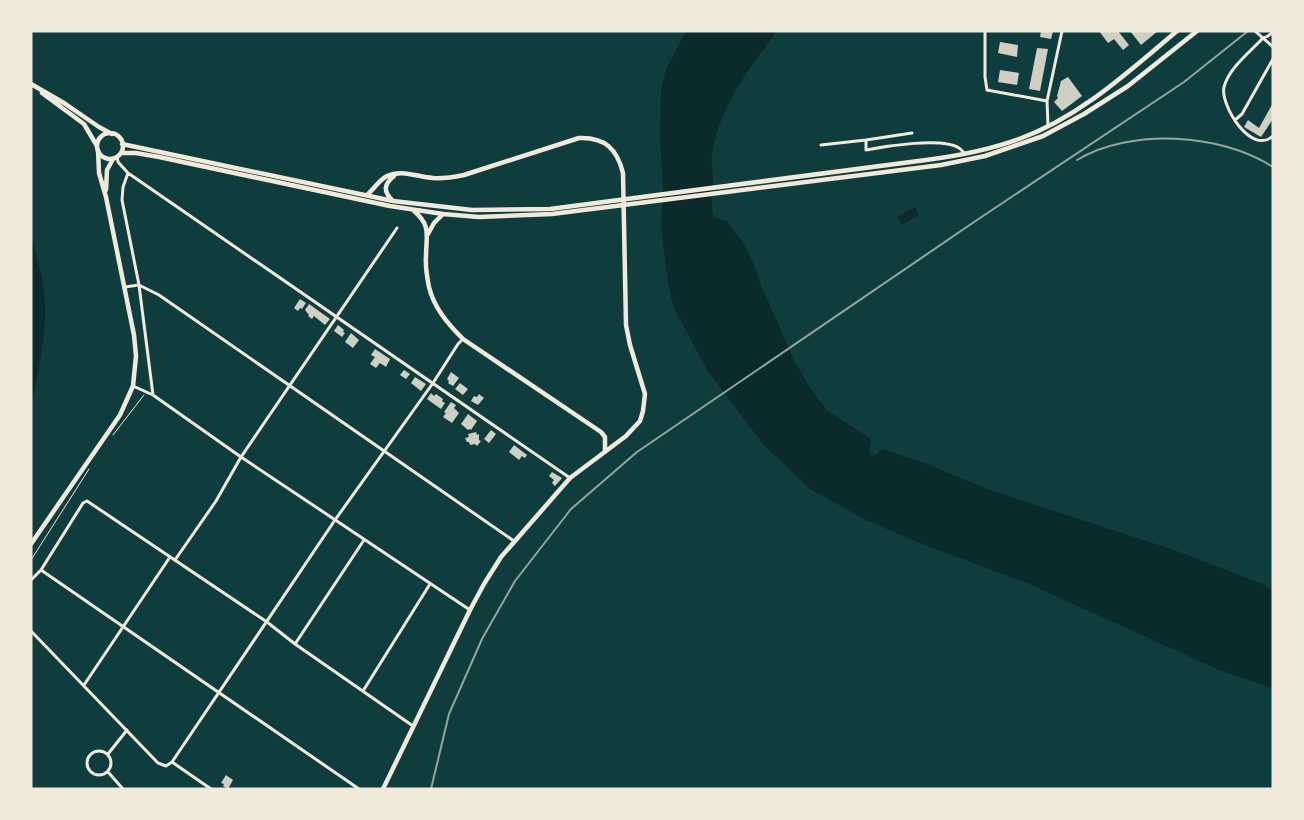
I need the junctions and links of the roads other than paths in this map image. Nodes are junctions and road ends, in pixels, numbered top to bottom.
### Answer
1 (985, 31) edge
2 (1062, 31) edge
3 (1177, 31) edge
4 (1198, 31) edge
5 (1256, 31) edge
6 (1273, 32) edge
7 (1262, 39) junction
8 (1273, 47) edge
9 (1273, 59) edge
10 (31, 84) edge
11 (1048, 102) junction
12 (1235, 120) junction
13 (1048, 126) junction
14 (912, 133) dead end
15 (112, 134) junction
16 (1273, 136) edge
17 (866, 140) junction
18 (122, 144) junction
19 (821, 145) dead end
20 (97, 148) junction
21 (121, 153) junction
22 (964, 154) junction
23 (115, 158) junction
24 (397, 173) junction
25 (128, 174) junction
26 (367, 195) junction
27 (106, 197) junction
28 (394, 201) junction
29 (609, 204) junction
30 (412, 209) junction
31 (443, 214) junction
32 (397, 228) dead end
33 (428, 236) junction
34 (139, 285) junction
35 (125, 287) junction
36 (337, 316) junction
37 (463, 339) junction
38 (434, 383) junction
39 (133, 386) junction
40 (289, 387) junction
41 (153, 395) junction
42 (605, 451) junction
43 (384, 452) junction
44 (241, 457) junction
45 (570, 478) junction
46 (335, 520) junction
47 (364, 540) junction
48 (514, 542) junction
49 (31, 544) edge
50 (170, 557) junction
51 (175, 560) junction
52 (41, 570) junction
53 (31, 580) edge
54 (430, 584) junction
55 (470, 610) junction
56 (268, 622) junction
57 (124, 626) junction
58 (31, 631) edge
59 (295, 644) junction
60 (84, 685) junction
61 (363, 691) junction
62 (220, 693) junction
63 (413, 726) junction
64 (127, 730) junction
65 (108, 754) junction
66 (172, 762) junction
67 (108, 772) junction
68 (123, 789) edge
69 (211, 789) edge
70 (359, 789) edge
71 (384, 789) edge

1 - 11 street
2 - 11 street
3 - 13 main road
4 - 29 main road
5 - 7 street
6 - 7 street
7 - 8 street
7 - 12 street
9 - 12 street
10 - 15 main road
10 - 20 main road
11 - 13 street
12 - 16 street
13 - 22 main road
14 - 17 street
15 - 18 main road
15 - 20 main road
17 - 19 street
17 - 22 street
18 - 21 main road
18 - 26 main road
20 - 23 main road
20 - 27 main road
21 - 23 main road
21 - 30 main road
22 - 29 main road
23 - 25 street
23 - 27 main road
24 - 26 main road
24 - 28 main road
24 - 42 main road
25 - 34 street
25 - 36 street
26 - 28 main road
27 - 35 main road
28 - 29 main road
29 - 31 main road
30 - 31 main road
30 - 33 main road
31 - 33 main road
32 - 36 street
33 - 37 main road
34 - 35 street
34 - 40 street
34 - 41 street
35 - 39 main road
36 - 38 street
36 - 40 street
37 - 38 street
37 - 42 main road
38 - 43 street
38 - 45 street
39 - 41 street
39 - 49 main road
40 - 43 street
40 - 44 street
41 - 44 street
42 - 45 main road
43 - 46 street
43 - 48 street
44 - 46 street
44 - 51 street
45 - 48 main road
46 - 47 street
46 - 56 street
47 - 54 street
47 - 59 street
48 - 55 main road
50 - 51 street
50 - 52 street
50 - 57 street
51 - 56 street
52 - 53 street
52 - 57 street
54 - 55 street
54 - 61 street
55 - 63 main road
56 - 59 street
56 - 62 street
57 - 60 street
57 - 62 street
58 - 60 street
59 - 61 street
60 - 64 street
61 - 63 street
62 - 66 street
62 - 70 street
63 - 71 main road
64 - 65 street
64 - 66 street
65 - 67 street
65 - 67 street
66 - 69 street
67 - 68 street

